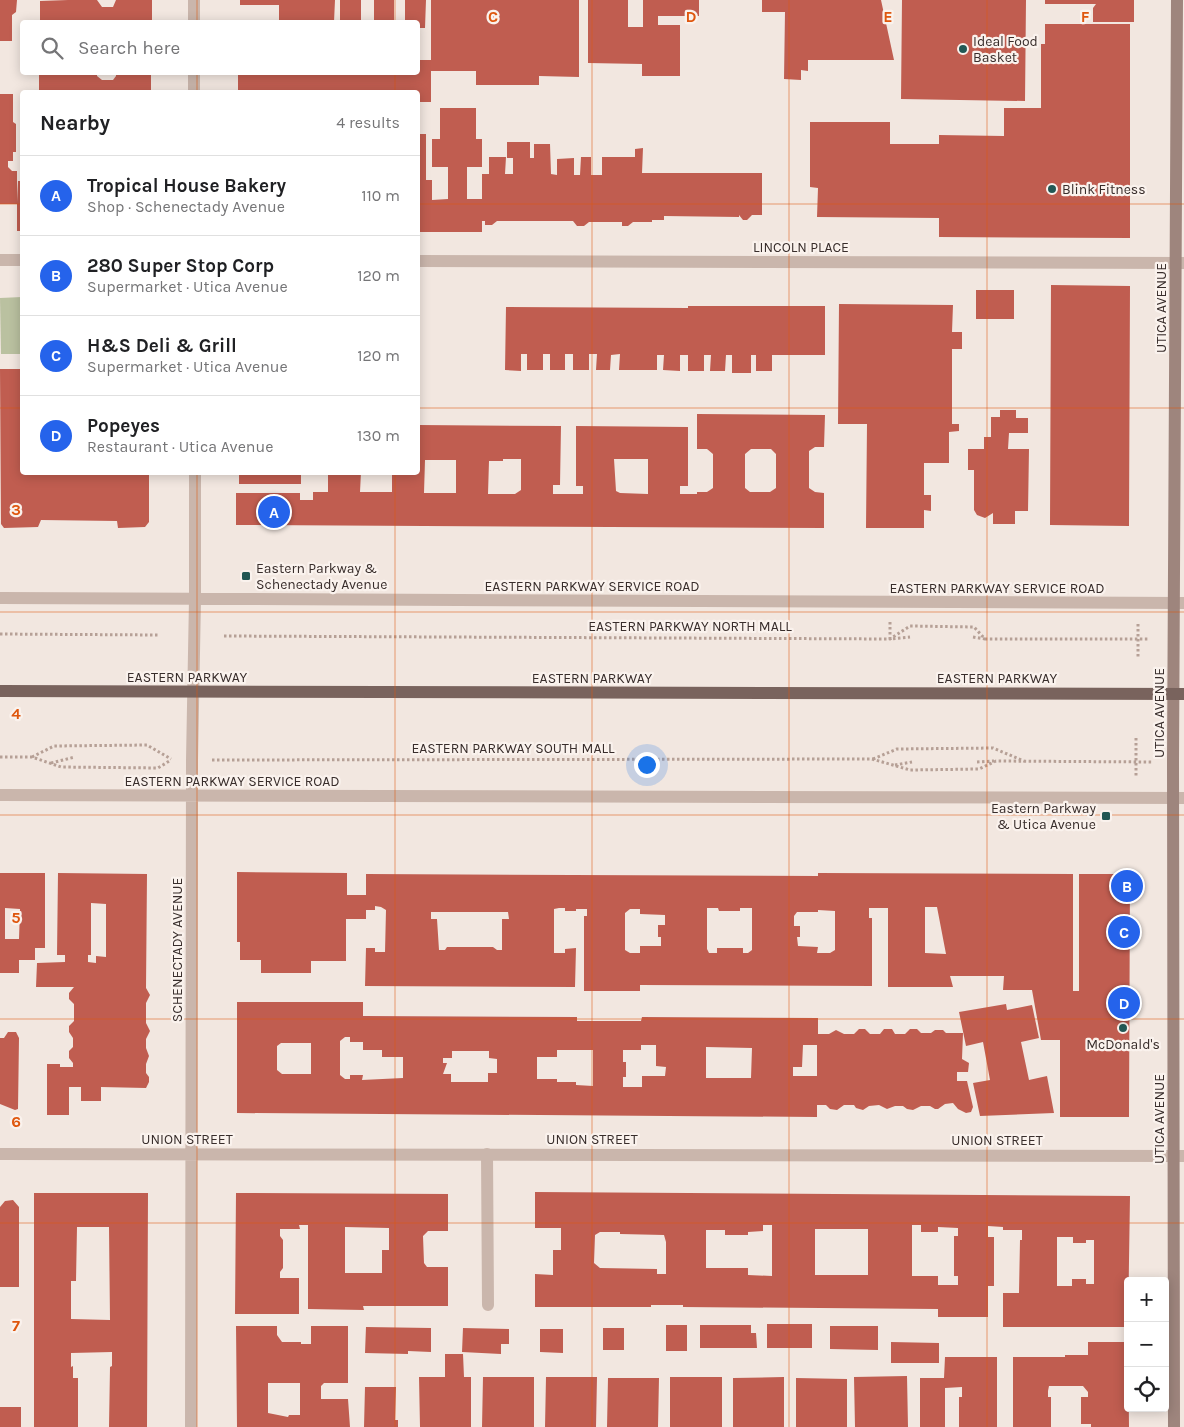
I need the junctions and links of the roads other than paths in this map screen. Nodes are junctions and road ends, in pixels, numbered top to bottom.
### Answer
1 (194, 0) edge
2 (1177, 0) edge
3 (194, 20) edge
4 (194, 75) edge
5 (194, 90) edge
6 (0, 260) edge
7 (20, 260) edge
8 (420, 261) edge
9 (1180, 263) edge
10 (195, 475) edge
11 (0, 598) edge
12 (195, 599) junction
13 (1179, 603) edge
14 (0, 692) edge
15 (193, 692) junction
16 (1179, 694) edge
17 (0, 795) edge
18 (193, 796) junction
19 (1179, 798) edge
20 (0, 1154) edge
21 (192, 1154) junction
22 (487, 1154) junction
23 (1179, 1156) edge
24 (488, 1305) dead end
25 (191, 1427) edge
26 (1174, 1427) edge

1 - 3 street
2 - 9 main road, UTICA AVENUE
4 - 5 street
6 - 7 street
8 - 9 street, LINCOLN PLACE
9 - 13 main road, UTICA AVENUE
10 - 12 street, SCHENECTADY AVENUE
11 - 12 street, EASTERN PARKWAY SERVICE ROAD
12 - 13 street, EASTERN PARKWAY SERVICE ROAD
12 - 15 street, SCHENECTADY AVENUE
13 - 16 main road, UTICA AVENUE
14 - 15 main road, EASTERN PARKWAY
15 - 16 main road, EASTERN PARKWAY
15 - 18 street, SCHENECTADY AVENUE
16 - 19 main road, UTICA AVENUE
17 - 18 street, EASTERN PARKWAY SERVICE ROAD
18 - 19 street, EASTERN PARKWAY SERVICE ROAD
18 - 21 street, SCHENECTADY AVENUE
19 - 23 main road, UTICA AVENUE
20 - 21 street, UNION STREET
21 - 22 street, UNION STREET
21 - 25 street, SCHENECTADY AVENUE
22 - 23 street, UNION STREET
22 - 24 street
23 - 26 main road, UTICA AVENUE

